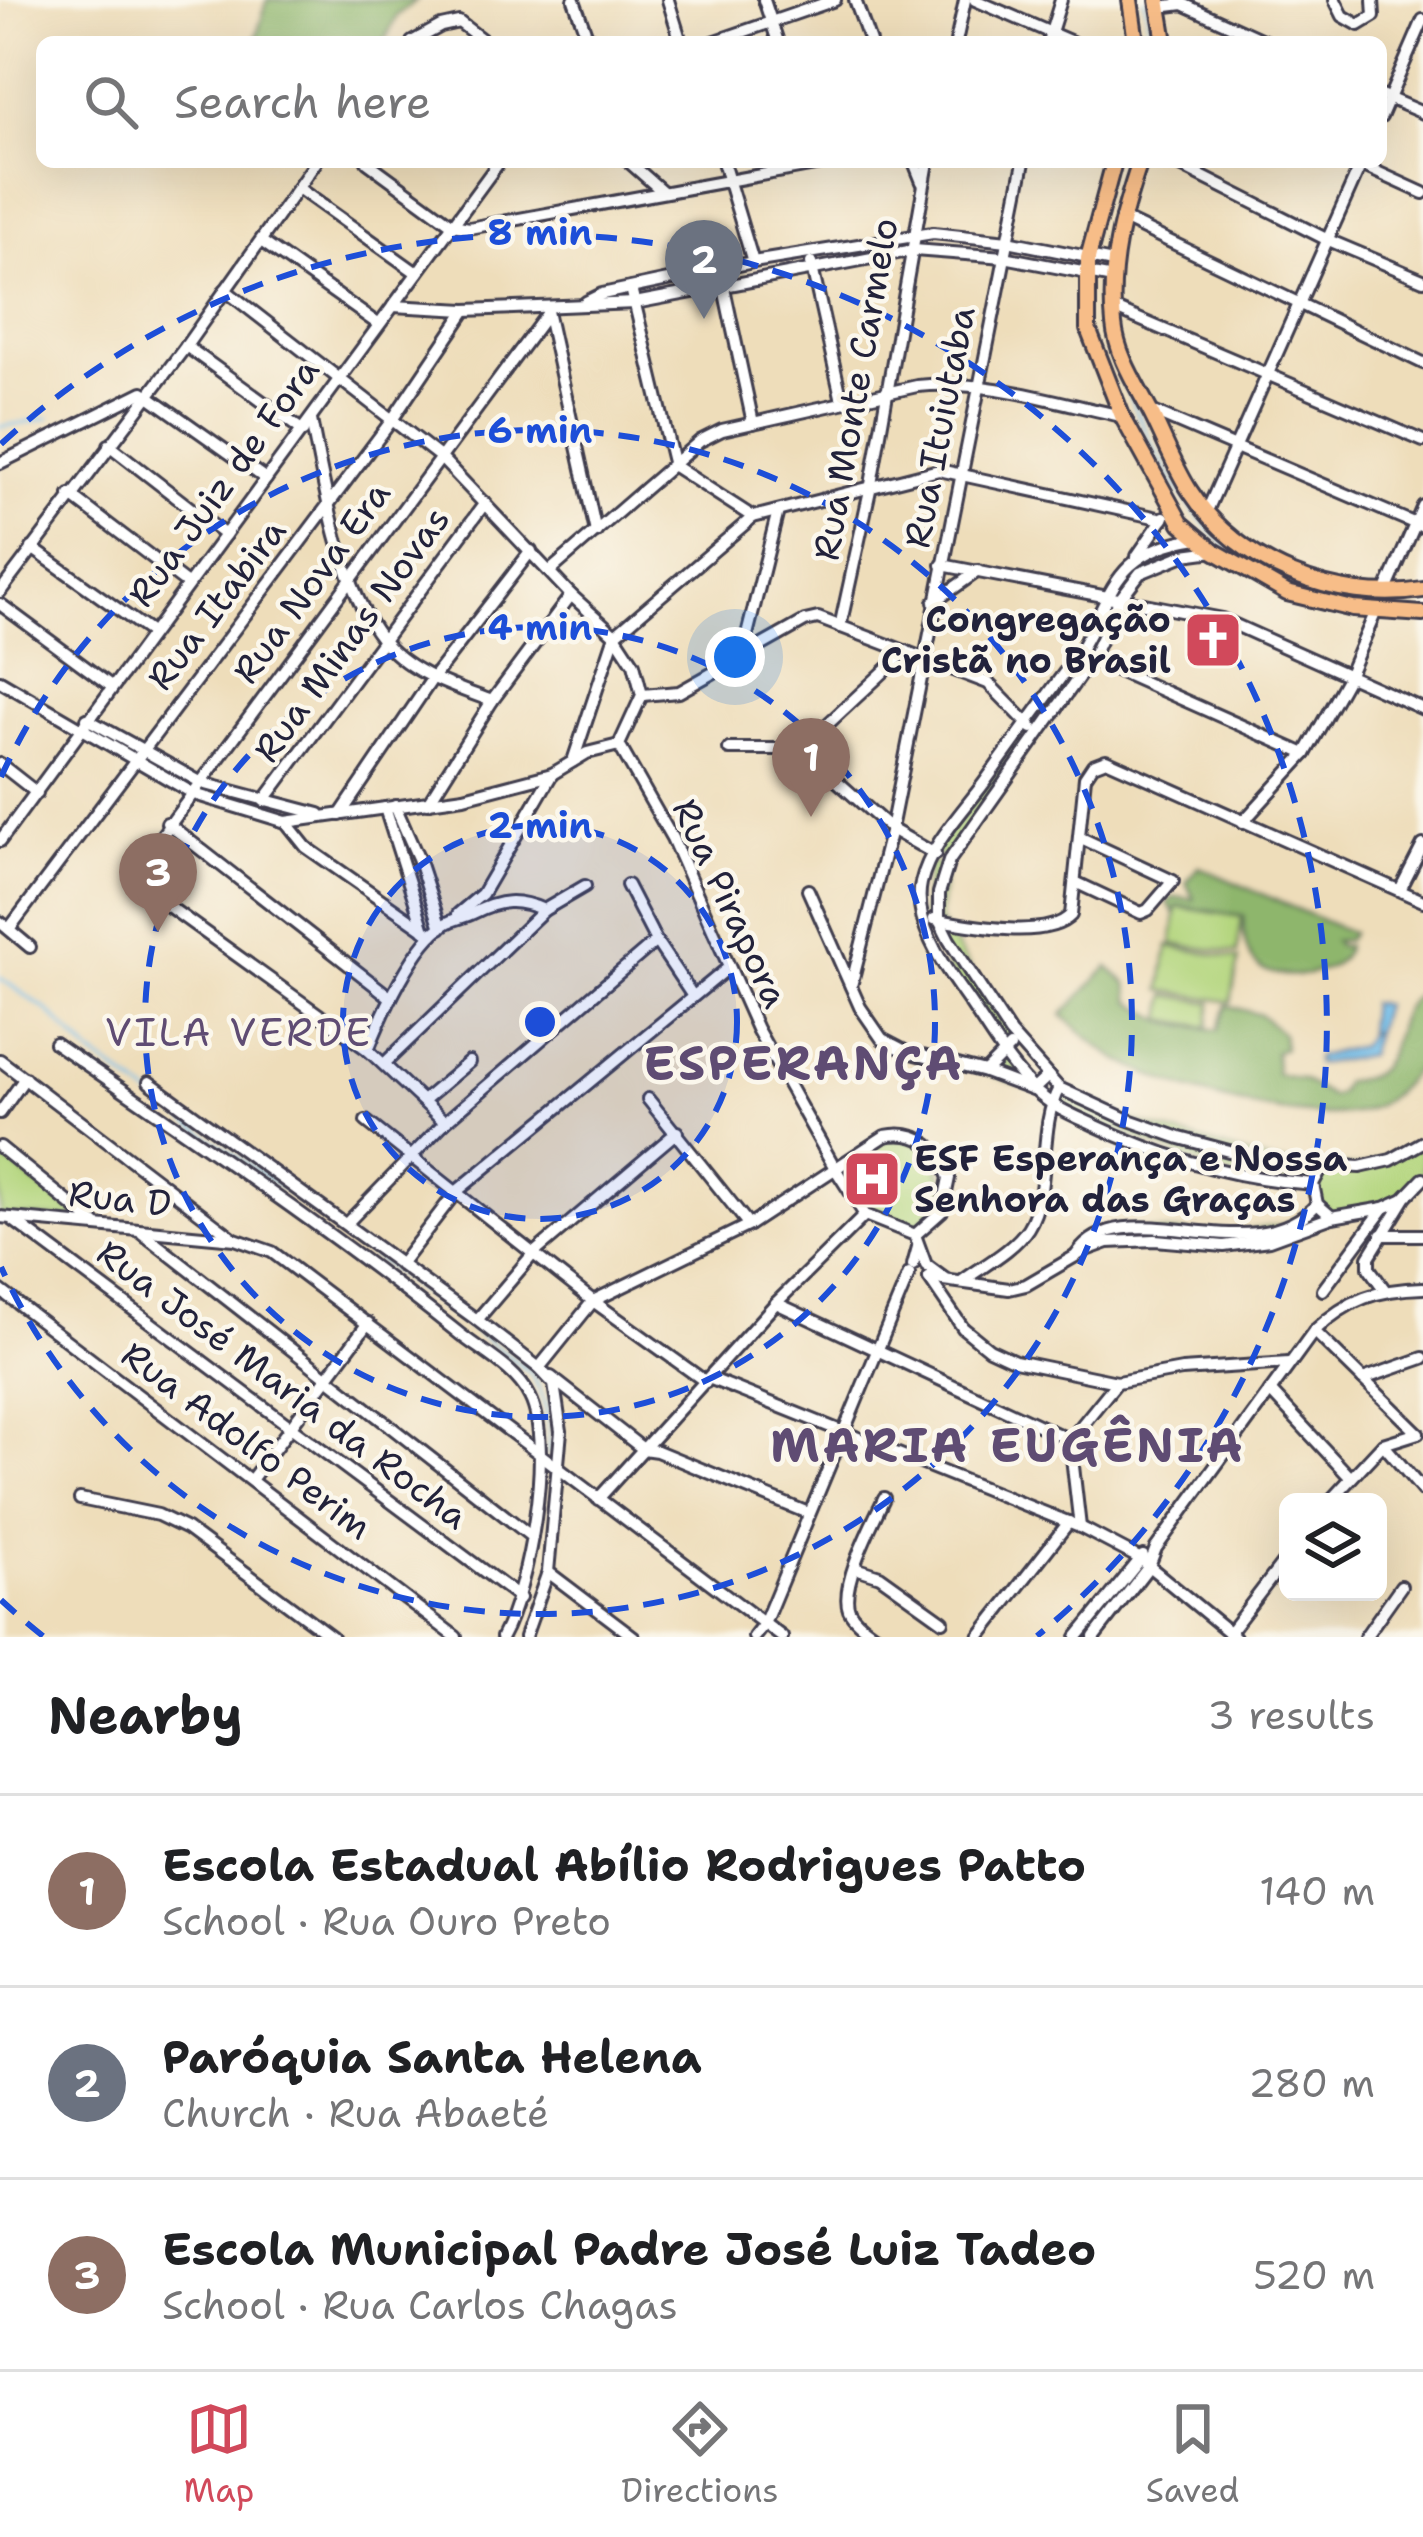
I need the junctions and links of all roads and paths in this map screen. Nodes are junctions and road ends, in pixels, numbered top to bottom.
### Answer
1 (574, 0) edge
2 (668, 0) edge
3 (764, 0) edge
4 (835, 0) edge
5 (855, 0) edge
6 (965, 0) edge
7 (976, 0) edge
8 (1061, 0) edge
9 (1130, 0) edge
10 (1335, 0) edge
11 (1373, 0) edge
12 (1186, 2) edge
13 (1158, 4) edge
14 (1423, 20) edge
15 (771, 23) junction
16 (423, 36) edge
17 (477, 36) edge
18 (587, 36) edge
19 (679, 36) edge
20 (731, 36) edge
21 (776, 36) edge
22 (867, 36) edge
23 (957, 36) edge
24 (1047, 36) edge
25 (1049, 36) edge
26 (1135, 36) edge
27 (1164, 36) edge
28 (1255, 36) edge
29 (1387, 92) edge
30 (1387, 97) edge
31 (1423, 113) edge
32 (312, 168) edge
33 (375, 168) edge
34 (494, 168) edge
35 (635, 168) edge
36 (725, 168) edge
37 (792, 168) edge
38 (916, 168) edge
39 (927, 168) edge
40 (1023, 168) edge
41 (1112, 168) edge
42 (1138, 168) edge
43 (1185, 168) edge
44 (1357, 168) edge
45 (1370, 168) edge
46 (730, 179) junction
47 (923, 185) junction
48 (298, 188) junction
49 (662, 190) junction
50 (1423, 193) edge
51 (1121, 218) junction
52 (453, 225) junction
53 (914, 235) junction
54 (1326, 239) junction
55 (260, 241) junction
56 (1008, 241) junction
57 (914, 250) junction
58 (808, 254) junction
59 (1004, 257) junction
60 (753, 262) junction
61 (1088, 265) junction
62 (720, 269) junction
63 (812, 269) junction
64 (1113, 270) junction
65 (416, 273) junction
66 (1423, 280) edge
67 (722, 285) junction
68 (631, 287) junction
69 (225, 290) junction
70 (584, 303) junction
71 (634, 303) junction
72 (393, 306) junction
73 (1298, 306) junction
74 (1113, 308) junction
75 (466, 310) junction
76 (547, 311) junction
77 (378, 324) junction
78 (185, 346) junction
79 (1423, 363) edge
80 (1265, 375) junction
81 (339, 376) junction
82 (977, 386) junction
83 (885, 392) junction
84 (147, 393) junction
85 (842, 401) junction
86 (1149, 410) junction
87 (1122, 416) junction
88 (392, 420) junction
89 (753, 423) junction
90 (307, 425) junction
91 (1423, 441) edge
92 (109, 446) junction
93 (1238, 447) junction
94 (440, 457) junction
95 (5, 461) edge
96 (674, 466) junction
97 (0, 476) edge
98 (960, 477) junction
99 (266, 478) junction
100 (871, 490) junction
101 (70, 495) junction
102 (485, 502) junction
103 (1168, 502) junction
104 (328, 503) junction
105 (1423, 506) edge
106 (778, 511) junction
107 (1207, 511) junction
108 (753, 517) junction
109 (1163, 519) junction
110 (1419, 526) edge
111 (596, 532) junction
112 (225, 535) junction
113 (1198, 538) junction
114 (32, 548) junction
115 (531, 551) junction
116 (1214, 551) junction
117 (942, 565) junction
118 (1127, 568) junction
119 (550, 571) junction
120 (978, 572) junction
121 (350, 578) junction
122 (187, 584) junction
123 (1423, 590) edge
124 (0, 592) edge
125 (1385, 593) junction
126 (571, 595) junction
127 (1105, 596) junction
128 (1120, 599) junction
129 (934, 602) junction
130 (0, 604) edge
131 (1376, 611) junction
132 (1423, 614) edge
133 (840, 627) junction
134 (150, 632) junction
135 (615, 635) junction
136 (381, 640) junction
137 (1081, 650) junction
138 (906, 651) junction
139 (741, 658) junction
140 (923, 658) junction
141 (1091, 661) junction
142 (1348, 675) junction
143 (432, 679) junction
144 (0, 681) edge
145 (111, 686) junction
146 (642, 695) junction
147 (492, 701) junction
148 (1423, 709) edge
149 (83, 724) junction
150 (1032, 729) junction
151 (619, 746) junction
152 (729, 749) dead end
153 (802, 749) junction
154 (1305, 754) junction
155 (139, 757) junction
156 (573, 760) junction
157 (0, 764) edge
158 (553, 774) junction
159 (198, 788) junction
160 (37, 793) junction
161 (264, 801) junction
162 (428, 802) junction
163 (390, 807) junction
164 (322, 815) junction
165 (340, 815) junction
166 (286, 822) junction
167 (1243, 822) junction
168 (167, 823) junction
169 (891, 829) junction
170 (1079, 837) junction
171 (0, 841) edge
172 (1423, 845) edge
173 (932, 852) junction
174 (949, 861) junction
175 (1075, 882) junction
176 (627, 885) dead end
177 (585, 886) dead end
178 (808, 890) dead end
179 (1400, 890) junction
180 (1423, 901) edge
181 (544, 910) junction
182 (922, 916) junction
183 (939, 920) junction
184 (4, 925) edge
185 (436, 929) junction
186 (656, 940) junction
187 (30, 947) dead end
188 (728, 968) junction
189 (851, 986) junction
190 (692, 995) junction
191 (390, 998) junction
192 (1017, 1041) junction
193 (56, 1043) dead end
194 (368, 1050) junction
195 (1004, 1051) junction
196 (0, 1060) edge
197 (469, 1062) dead end
198 (385, 1063) junction
199 (985, 1072) junction
200 (1048, 1076) junction
201 (25, 1078) junction
202 (148, 1082) dead end
203 (1059, 1088) junction
204 (1033, 1090) junction
205 (648, 1100) dead end
206 (423, 1101) junction
207 (1050, 1104) junction
208 (0, 1114) edge
209 (1126, 1119) junction
210 (366, 1121) dead end
211 (445, 1122) junction
212 (677, 1132) junction
213 (1121, 1138) junction
214 (1423, 1143) edge
215 (0, 1148) edge
216 (410, 1155) junction
217 (1324, 1164) junction
218 (836, 1170) junction
219 (1423, 1178) edge
220 (1313, 1184) junction
221 (456, 1192) junction
222 (1404, 1199) junction
223 (1317, 1204) junction
224 (1384, 1208) junction
225 (865, 1215) junction
226 (5, 1217) edge
227 (1332, 1217) junction
228 (346, 1224) junction
229 (749, 1225) junction
230 (98, 1226) junction
231 (140, 1232) junction
232 (1381, 1234) junction
233 (1423, 1235) edge
234 (235, 1239) junction
235 (916, 1241) junction
236 (534, 1253) junction
237 (1075, 1256) junction
238 (400, 1265) junction
239 (920, 1274) junction
240 (961, 1282) junction
241 (942, 1285) junction
242 (1423, 1288) edge
243 (1384, 1289) junction
244 (0, 1290) edge
245 (1323, 1290) dead end
246 (593, 1301) junction
247 (776, 1303) junction
248 (478, 1320) junction
249 (368, 1323) junction
250 (1314, 1331) junction
251 (875, 1350) junction
252 (1423, 1358) edge
253 (1288, 1364) junction
254 (539, 1368) junction
255 (328, 1376) junction
256 (1363, 1378) junction
257 (708, 1380) junction
258 (1117, 1382) junction
259 (1270, 1391) junction
260 (291, 1426) junction
261 (841, 1431) junction
262 (1420, 1432) edge
263 (1070, 1440) junction
264 (1383, 1444) junction
265 (643, 1449) junction
266 (538, 1456) junction
267 (556, 1468) junction
268 (1349, 1476) junction
269 (251, 1480) junction
270 (1423, 1491) edge
271 (1336, 1493) edge
272 (884, 1498) dead end
273 (80, 1499) dead end
274 (598, 1499) junction
275 (808, 1513) junction
276 (1074, 1524) junction
277 (532, 1537) junction
278 (1144, 1562) junction
279 (854, 1568) junction
280 (1279, 1569) edge
281 (548, 1572) junction
282 (1401, 1586) dead end
283 (520, 1598) junction
284 (943, 1621) dead end
285 (764, 1624) junction
286 (984, 1635) edge
287 (1232, 1635) edge
288 (332, 1637) edge
289 (457, 1637) edge
290 (502, 1637) edge
291 (525, 1637) edge
292 (634, 1637) edge
293 (754, 1637) edge
294 (782, 1637) edge
295 (878, 1637) edge
296 (1077, 1637) edge
297 (1094, 1637) edge
298 (1366, 1637) edge

1 - 18 street
2 - 19 street
3 - 15 street
4 - 15 street
5 - 22 street
6 - 23 street
7 - 24 street
8 - 25 street
9 - 26 main road
10 - 11 street
12 - 13 street
12 - 28 street
13 - 27 main road
14 - 29 street
15 - 20 street
15 - 21 street
16 - 17 street
30 - 31 street
32 - 48 street
33 - 52 street
34 - 52 street, Rua Juiz de Fora
35 - 49 street
36 - 46 street
37 - 46 street
38 - 47 street
39 - 47 street, Rua Monte Carmelo
40 - 56 street, Rua Ituiutaba
41 - 61 main road
42 - 51 main road
43 - 54 street
44 - 54 street
45 - 50 street
46 - 49 street
46 - 60 street
47 - 53 street, Rua Monte Carmelo
48 - 55 street
48 - 65 street
49 - 52 street
51 - 64 main road
51 - 73 street
52 - 65 street, Rua Juiz de Fora
53 - 56 street
53 - 57 street, Rua Monte Carmelo
53 - 58 street
54 - 66 street
54 - 73 street
55 - 69 street
55 - 77 street
56 - 59 street, Rua Ituiutaba
56 - 61 street
57 - 59 street
57 - 63 street
57 - 83 street, Rua Monte Carmelo
58 - 60 street
58 - 63 street
59 - 61 street
59 - 82 street, Rua Ituiutaba
60 - 62 street
61 - 64 street
61 - 87 main road
62 - 67 street
62 - 68 street
63 - 67 street
63 - 85 street
64 - 74 main road
65 - 72 street, Rua Juiz de Fora
67 - 71 street
67 - 89 street
68 - 70 street
68 - 71 street
69 - 78 street
69 - 81 street
70 - 71 street
70 - 76 street
71 - 96 street
72 - 75 street
72 - 77 street, Rua Juiz de Fora
73 - 79 street
73 - 80 street
74 - 80 street
74 - 86 main road
75 - 76 street
75 - 88 street, Rua Itabira
76 - 94 street, Rua Nova Era
76 - 111 street
77 - 81 street, Rua Juiz de Fora
78 - 84 street
78 - 90 street
80 - 91 street
80 - 93 street
81 - 88 street
81 - 90 street, Rua Juiz de Fora
82 - 83 street
82 - 87 street
82 - 98 street, Rua Ituiutaba
83 - 85 street
83 - 100 street, Rua Monte Carmelo
84 - 92 street
84 - 95 street
84 - 99 street
85 - 89 street
86 - 93 street
86 - 107 main road
87 - 103 main road
88 - 94 street
88 - 104 street, Rua Itabira
89 - 96 street
90 - 99 street, Rua Juiz de Fora
90 - 104 street
92 - 101 street
92 - 112 street
93 - 107 street
93 - 110 street
94 - 102 street
94 - 121 street, Rua Nova Era
95 - 97 street
96 - 108 street
96 - 111 street
98 - 100 street
98 - 109 street
98 - 117 street, Rua Ituiutaba
99 - 112 street, Rua Juiz de Fora
100 - 106 street
100 - 133 street, Rua Monte Carmelo
101 - 114 street
101 - 122 street
102 - 115 street
102 - 136 street, Rua Minas Novas
103 - 109 street
103 - 113 main road
104 - 121 street
104 - 155 street, Rua Itabira
105 - 110 street
106 - 108 street
106 - 139 street
107 - 125 main road
108 - 135 street
109 - 118 street
110 - 125 street
111 - 119 street
112 - 122 street, Rua Juiz de Fora
113 - 116 main road
113 - 118 street
114 - 124 street
114 - 134 street
115 - 119 street
115 - 143 street
116 - 128 street
116 - 131 main road
117 - 120 street
117 - 129 street, Rua Ituiutaba
118 - 127 street
119 - 126 street
120 - 127 street
120 - 129 street
121 - 136 street
121 - 159 street, Rua Nova Era
122 - 134 street, Rua Juiz de Fora
123 - 125 main road
126 - 135 street
126 - 147 street
127 - 128 street
127 - 137 street
128 - 141 street
128 - 142 street
129 - 140 street, Rua Ituiutaba
130 - 145 street
131 - 132 main road
131 - 142 street
133 - 138 street
133 - 139 street
134 - 145 street, Rua Juiz de Fora
135 - 146 street
135 - 156 street
136 - 143 street
136 - 161 street, Rua Minas Novas
137 - 141 street
137 - 150 street
138 - 140 street
138 - 153 street
139 - 146 street
140 - 150 street
140 - 169 street, Rua Ituiutaba
141 - 150 street
141 - 154 street
142 - 148 street
142 - 154 street
143 - 147 street
143 - 165 street
144 - 149 street
145 - 149 street, Rua Juiz de Fora
146 - 151 street
147 - 162 street
149 - 155 street
149 - 160 street, Rua Juiz de Fora
150 - 173 street
150 - 174 street
151 - 156 street
151 - 188 street, Rua Pirapora
152 - 153 street
153 - 169 street
154 - 167 street
155 - 159 street
155 - 184 street, Rua Itabira
156 - 158 street
157 - 160 street
158 - 162 street
158 - 185 street
159 - 161 street
159 - 166 street
159 - 168 street, Rua Nova Era
160 - 171 street, Rua Juiz de Fora
161 - 164 street
162 - 163 street
163 - 165 street
163 - 185 street
164 - 165 street
164 - 166 street
166 - 185 street
167 - 170 street
167 - 179 street
168 - 191 street
168 - 194 street, Rua Nova Era
169 - 173 street
169 - 189 street, Rua Ituiutaba
170 - 175 street
170 - 175 street
172 - 179 street
173 - 174 street
173 - 182 street
174 - 183 street
175 - 183 street
176 - 186 street
177 - 181 street
178 - 189 street
179 - 180 street
181 - 185 street
181 - 198 street
182 - 183 street
182 - 195 street
183 - 192 street
184 - 187 street
185 - 191 street
186 - 190 street
186 - 211 street
188 - 190 street
188 - 218 street, Rua Pirapora
189 - 199 street
190 - 221 street
191 - 194 street
192 - 195 street
192 - 200 street
193 - 266 street
194 - 198 street
195 - 199 street
195 - 204 street
196 - 201 street
197 - 206 street
198 - 206 street
199 - 204 street
200 - 203 street
200 - 204 street
201 - 208 street
201 - 234 street
202 - 228 street
203 - 207 street
203 - 209 street
204 - 207 street
205 - 212 street
206 - 211 street
207 - 213 street
207 - 240 street
209 - 213 street
209 - 217 street
210 - 216 street
211 - 216 street
212 - 229 street
212 - 236 street
213 - 220 street
214 - 217 street
215 - 230 street
216 - 221 street
216 - 228 street
217 - 220 street
218 - 225 street, Rua Pirapora
218 - 229 street
218 - 235 street
219 - 222 street
220 - 223 street
221 - 236 street
221 - 238 street
222 - 224 street
222 - 232 street
223 - 227 street
223 - 237 street
224 - 227 street
224 - 245 street
225 - 235 street
225 - 247 street
226 - 230 street, Rua D
226 - 260 street, Rua José Maria da Rocha
227 - 237 street
228 - 238 street
229 - 246 street
230 - 231 street, Rua D
231 - 234 street, Rua D
231 - 255 street
232 - 233 street
232 - 243 street
234 - 249 street
235 - 239 street
236 - 246 street
236 - 248 street
237 - 240 street
238 - 248 street
239 - 241 street
239 - 251 street
240 - 241 street
241 - 258 street
242 - 243 street
243 - 250 street
244 - 269 street, Rua Adolfo Perim
246 - 254 street
246 - 257 street
247 - 251 street
247 - 257 street
248 - 254 street
249 - 255 street
249 - 266 street
250 - 253 street
250 - 256 street
251 - 261 street
251 - 263 street
252 - 256 street
253 - 258 street
253 - 259 street
254 - 265 street
254 - 267 street
255 - 260 street
255 - 277 street
256 - 262 street
257 - 261 street
257 - 265 street
258 - 263 street
259 - 268 street
259 - 278 street
260 - 269 street
260 - 283 street, Rua José Maria da Rocha
261 - 275 street
261 - 276 street
262 - 264 street
263 - 276 street
264 - 268 street
264 - 270 street
265 - 274 street
265 - 275 street
266 - 267 street
266 - 277 street
267 - 274 street
267 - 281 street
268 - 271 street
269 - 289 street, Rua Adolfo Perim
272 - 279 street
273 - 288 street
274 - 285 street
275 - 285 street
276 - 278 street
276 - 286 street
277 - 283 street
278 - 287 street
278 - 296 street
278 - 297 street
279 - 284 street
279 - 295 street
280 - 287 street
281 - 291 street
281 - 292 street
282 - 298 street
283 - 290 street
285 - 293 street
285 - 294 street

